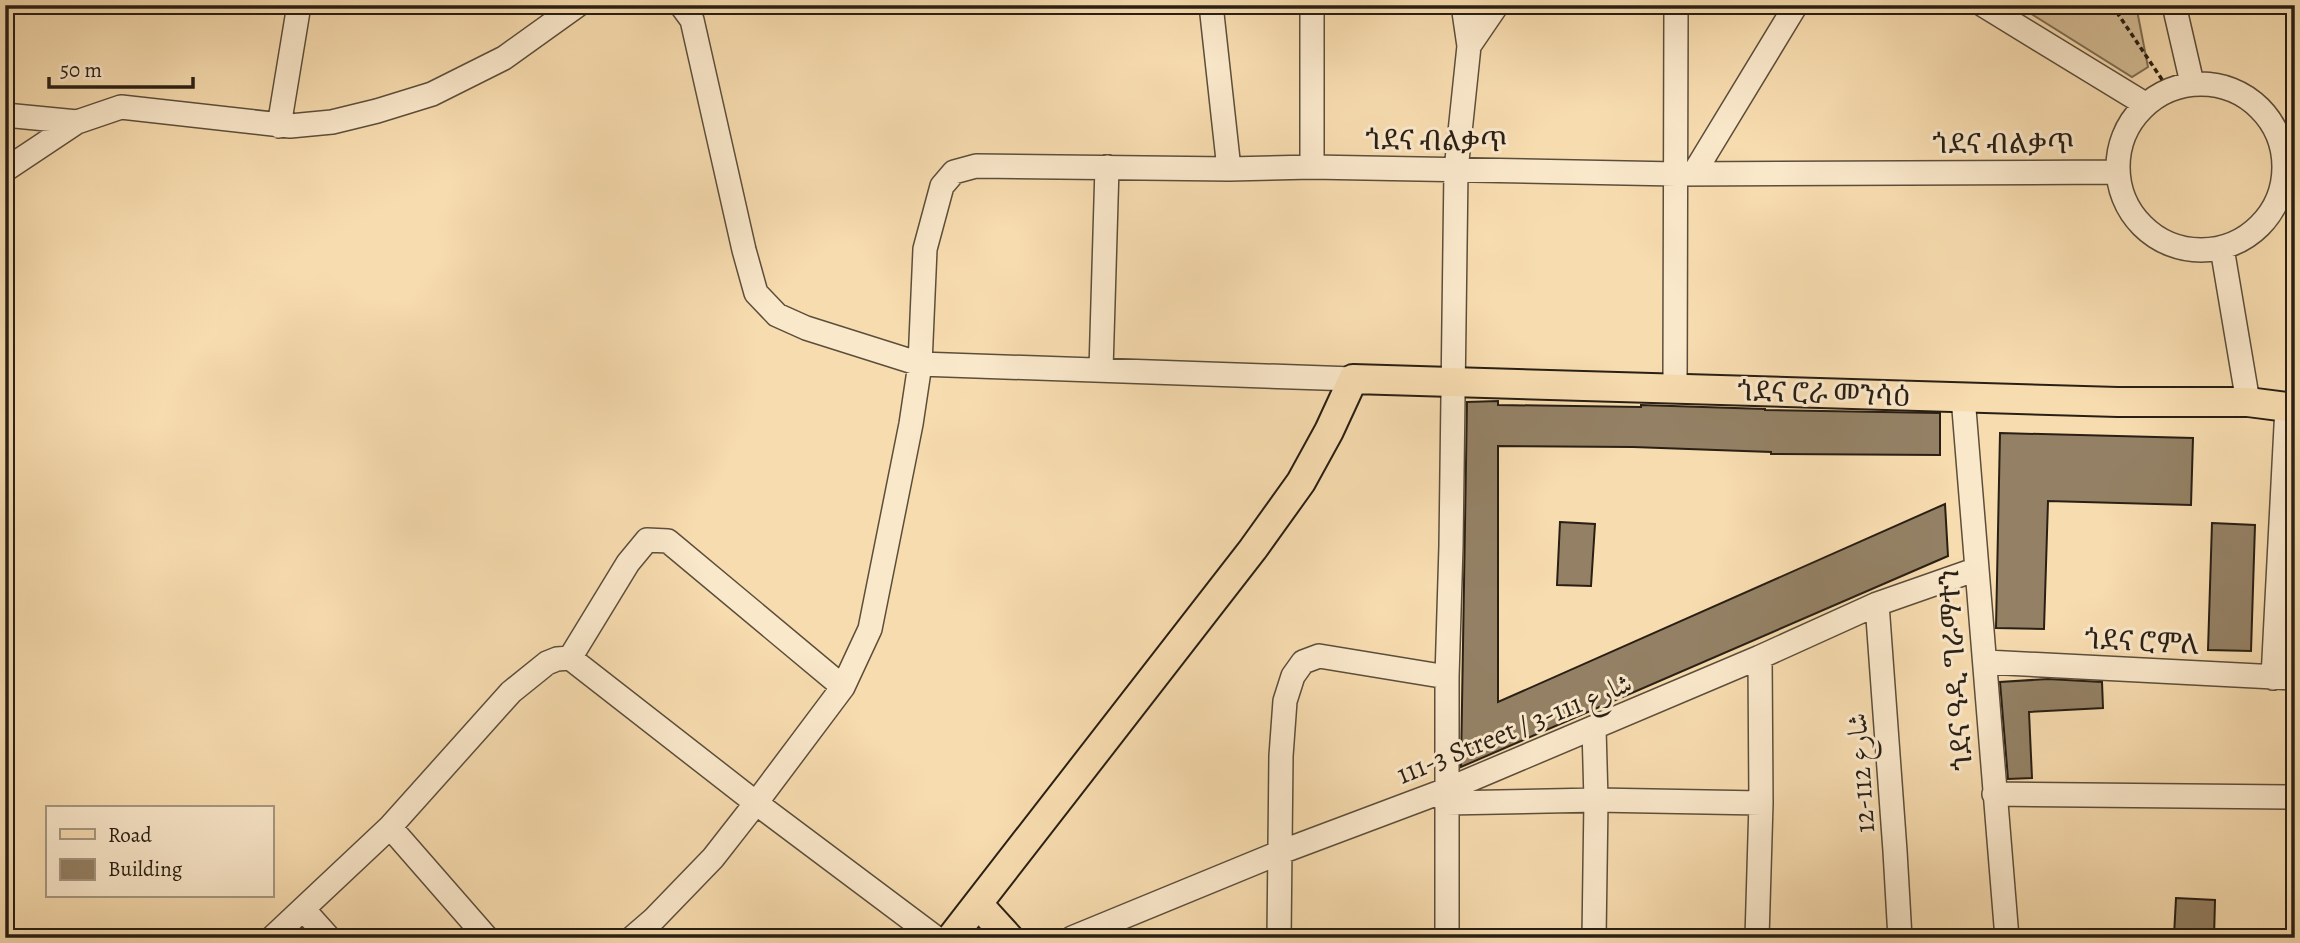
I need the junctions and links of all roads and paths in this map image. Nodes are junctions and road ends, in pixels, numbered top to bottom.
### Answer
1 (299, 5) edge
2 (578, 5) edge
3 (681, 5) edge
4 (1212, 5) edge
5 (1312, 5) edge
6 (1464, 5) edge
7 (1497, 5) edge
8 (1676, 5) edge
9 (1796, 5) edge
10 (1983, 5) edge
11 (2112, 5) edge
12 (2174, 5) edge
13 (1469, 46) junction
14 (2192, 83) junction
15 (2169, 90) junction
16 (2145, 104) junction
17 (5, 115) edge
18 (77, 122) junction
19 (279, 126) junction
20 (43, 145) junction
21 (5, 148) edge
22 (1107, 167) junction
23 (1312, 167) junction
24 (1228, 169) junction
25 (5, 170) edge
26 (1456, 170) junction
27 (2117, 173) junction
28 (1685, 174) junction
29 (2289, 180) edge
30 (2222, 248) junction
31 (920, 364) junction
32 (1101, 370) junction
33 (1353, 379) junction
34 (1454, 383) junction
35 (1675, 389) junction
36 (1963, 397) junction
37 (2248, 402) junction
38 (2291, 408) edge
39 (1977, 569) junction
40 (1877, 604) junction
41 (1759, 657) junction
42 (570, 658) junction
43 (1986, 662) junction
44 (1447, 677) junction
45 (2284, 678) edge
46 (842, 687) junction
47 (1594, 727) junction
48 (1994, 794) junction
49 (1446, 797) junction
50 (2295, 797) edge
51 (1596, 800) junction
52 (756, 803) junction
53 (1761, 803) junction
54 (390, 827) junction
55 (1281, 852) junction
56 (978, 904) junction
57 (303, 909) junction
58 (272, 938) edge
59 (329, 938) edge
60 (487, 938) edge
61 (632, 938) edge
62 (936, 938) edge
63 (951, 938) edge
64 (1009, 938) edge
65 (1072, 938) edge
66 (1279, 938) edge
67 (1447, 938) edge
68 (1594, 938) edge
69 (1757, 938) edge
70 (1899, 938) edge
71 (2007, 938) edge

1 - 19 street
2 - 19 street
3 - 31 street
4 - 24 street
5 - 23 street
6 - 13 street
7 - 13 street
8 - 28 street
9 - 28 street
10 - 16 street
11 - 15 path
12 - 14 street
13 - 26 street
14 - 15 street
14 - 29 street
15 - 16 street
16 - 27 street
17 - 18 street
18 - 19 street
18 - 20 street
20 - 21 street
20 - 25 street
22 - 24 street, ጎደና ብልቃጥ
22 - 31 street, ጎደና ብልቃጥ
22 - 32 street
23 - 24 street, ጎደና ብልቃጥ
23 - 26 street, ጎደና ብልቃጥ
26 - 28 street, ጎደና ብልቃጥ
26 - 34 street
27 - 28 street, ጎደና ብልቃጥ
27 - 30 street
28 - 35 street
29 - 30 street
30 - 37 street
31 - 32 street
31 - 46 street, ጎደና ብልቃጥ
32 - 33 street
33 - 34 main road, ጎደና ሮራ መንሳዕ
33 - 56 main road
34 - 35 main road, ጎደና ሮራ መንሳዕ
34 - 44 street
35 - 36 main road, ጎደና ሮራ መንሳዕ
36 - 37 main road, ጎደና ሮራ መንሳዕ
36 - 39 street, ጎደና ዓዲ ግራማተን
37 - 38 main road, ጎደና ሮራ መንሳዕ
38 - 45 street
39 - 40 street, 111-3 Street / شارع 111-3
39 - 43 street, ጎደና ዓዲ ግራማተን
40 - 41 street, 111-3 Street / شارع 111-3
40 - 70 street, شارع 112-12
41 - 47 street, 111-3 Street / شارع 111-3
41 - 53 street
42 - 46 street
42 - 52 street
42 - 54 street
43 - 45 street, ጎደና ሮምለ
43 - 48 street, ጎደና ዓዲ ግራማተን
44 - 49 street
44 - 55 street
46 - 52 street, ጎደና ብልቃጥ
47 - 49 street, 111-3 Street / شارع 111-3
47 - 51 street
48 - 50 street
48 - 71 street, ጎደና ዓዲ ግራማተን
49 - 51 street
49 - 55 street, 111-3 Street / شارع 111-3
49 - 67 street
51 - 53 street
51 - 68 street
52 - 61 street, ጎደና ብልቃጥ
52 - 62 street
53 - 69 street
54 - 57 street
54 - 60 street
55 - 65 street, 111-3 Street / شارع 111-3
55 - 66 street
56 - 63 main road
56 - 64 main road
57 - 58 street
57 - 59 street

